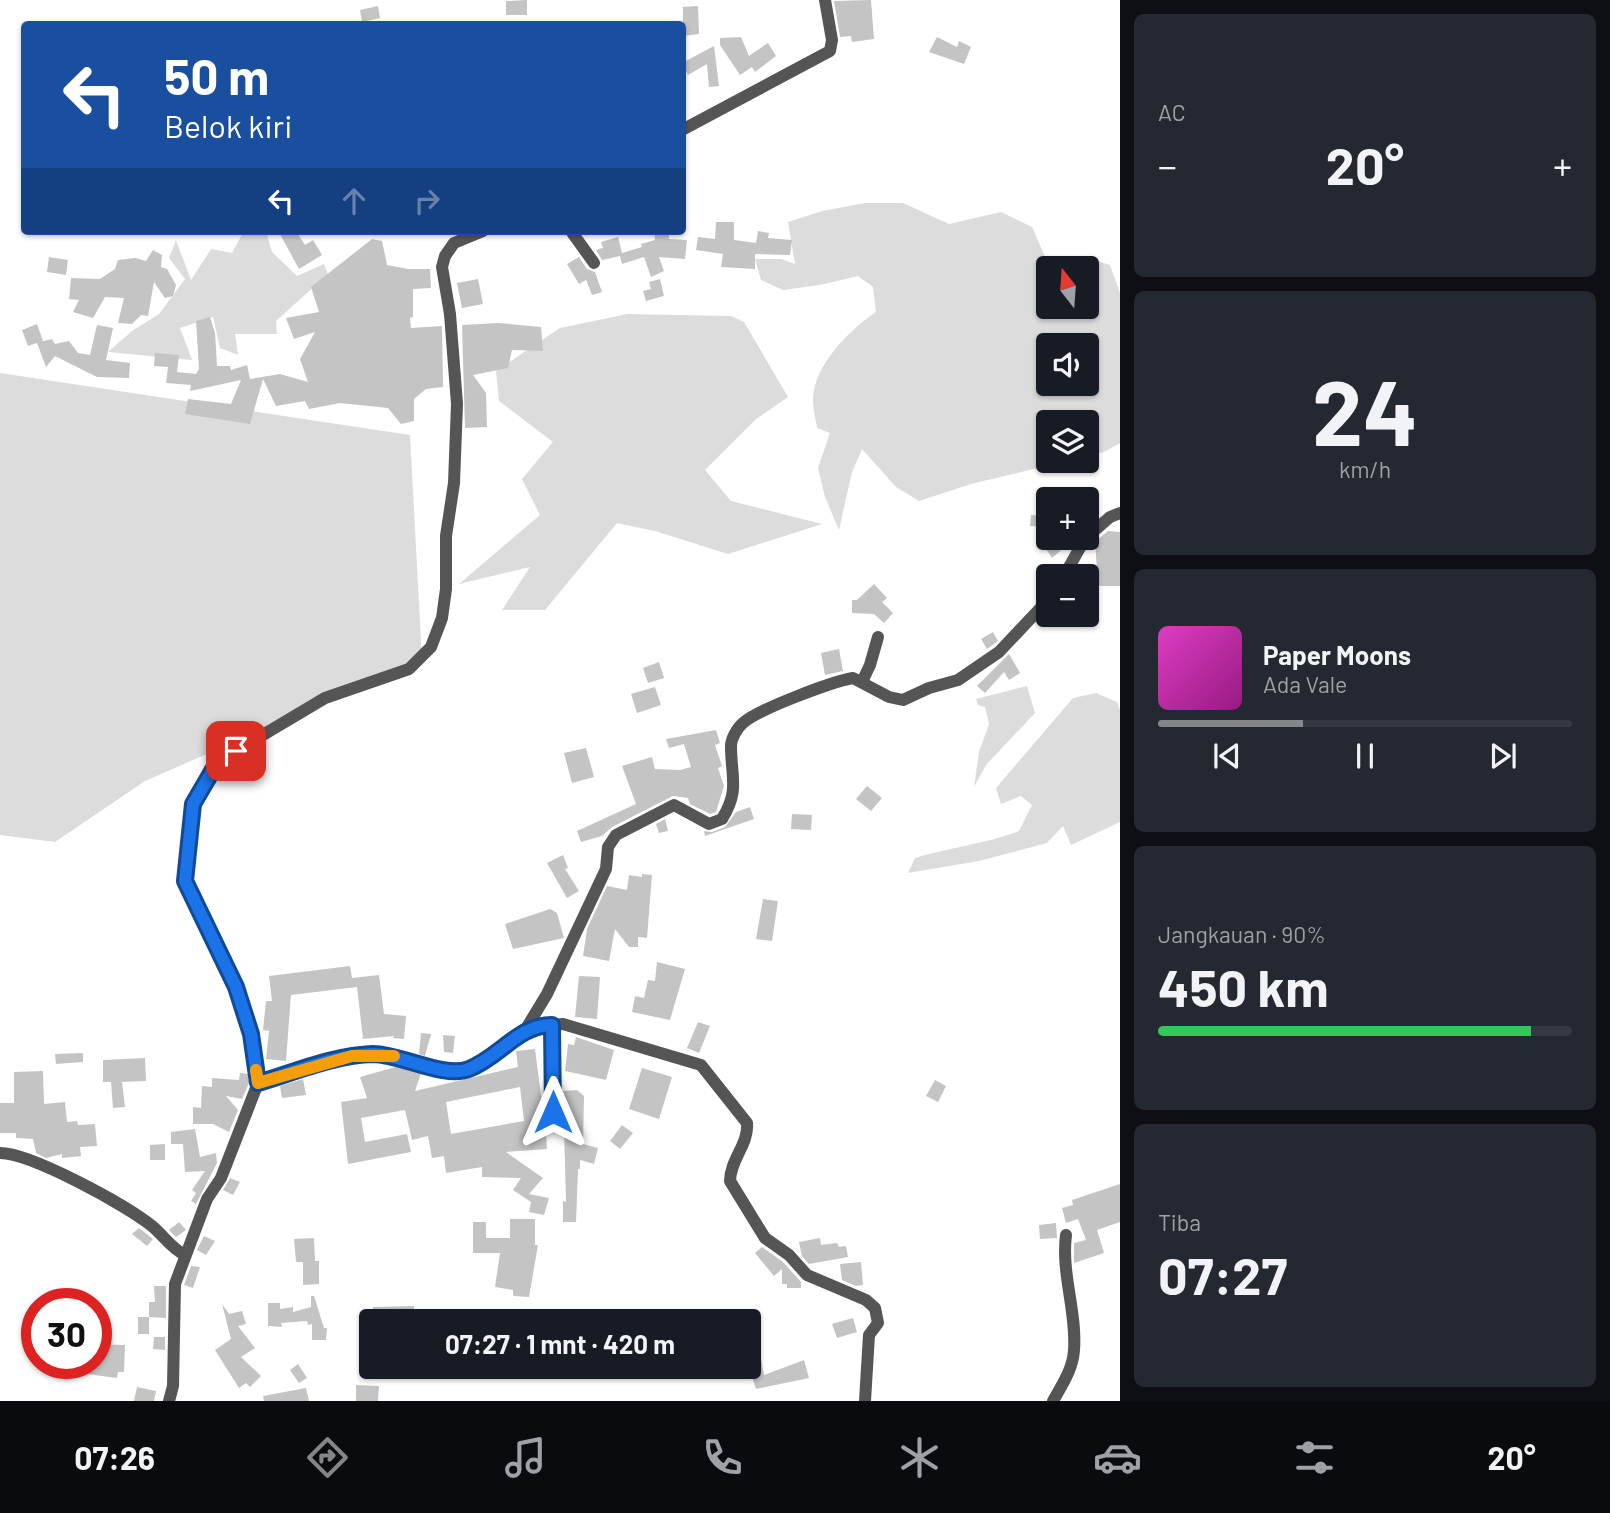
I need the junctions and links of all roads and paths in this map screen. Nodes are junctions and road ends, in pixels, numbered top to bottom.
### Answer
1 (825, 0) edge
2 (686, 128) edge
3 (473, 235) edge
4 (574, 235) edge
5 (594, 262) dead end
6 (1120, 513) edge
7 (1099, 526) edge
8 (1036, 613) edge
9 (878, 637) dead end
10 (862, 682) junction
11 (552, 1025) junction
12 (527, 1027) junction
13 (258, 1083) junction
14 (553, 1112) dead end
15 (0, 1153) edge
16 (1066, 1235) dead end
17 (184, 1255) junction
18 (169, 1401) edge
19 (865, 1401) edge
20 (1053, 1401) edge

1 - 2 street
3 - 13 street
4 - 5 street
6 - 7 street
8 - 10 street
9 - 10 street
10 - 12 street
11 - 12 street
11 - 14 street
11 - 19 street
12 - 13 street
13 - 17 street
15 - 17 street
16 - 20 street
17 - 18 street

